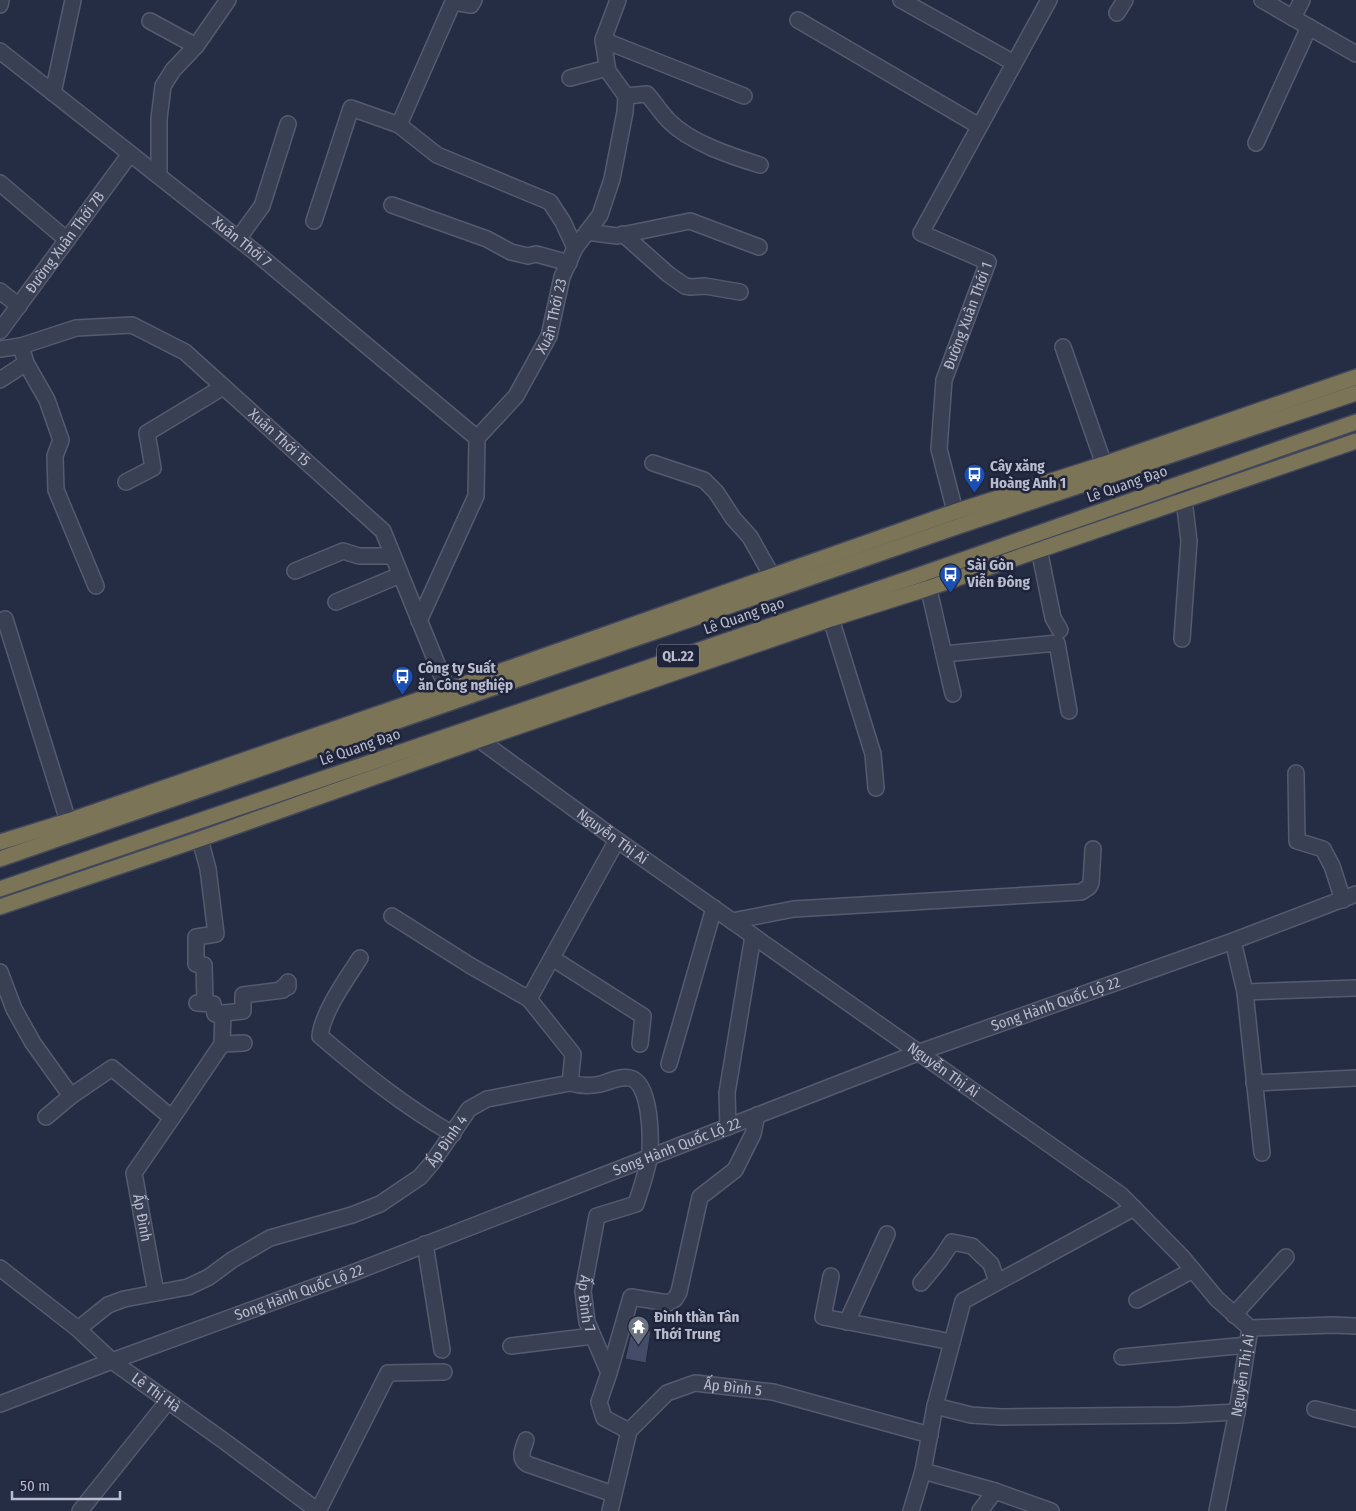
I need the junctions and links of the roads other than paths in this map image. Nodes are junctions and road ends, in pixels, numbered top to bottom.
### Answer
1 (2, 0) edge
2 (73, 0) edge
3 (228, 0) edge
4 (474, 0) edge
5 (901, 0) edge
6 (1050, 0) edge
7 (1262, 0) edge
8 (1302, 0) edge
9 (613, 1) edge
10 (0, 4) edge
11 (1293, 18) junction
12 (798, 20) dead end
13 (150, 21) dead end
14 (1309, 27) junction
15 (603, 40) junction
16 (196, 46) junction
17 (0, 51) edge
18 (1356, 54) edge
19 (1014, 63) junction
20 (607, 68) junction
21 (570, 78) dead end
22 (53, 93) junction
23 (626, 96) junction
24 (744, 96) dead end
25 (288, 124) dead end
26 (399, 125) junction
27 (979, 126) junction
28 (1256, 143) dead end
29 (130, 154) junction
30 (760, 165) dead end
31 (159, 176) junction
32 (0, 183) edge
33 (392, 205) dead end
34 (314, 222) dead end
35 (587, 232) junction
36 (623, 234) junction
37 (238, 239) junction
38 (67, 240) junction
39 (759, 247) dead end
40 (575, 248) junction
41 (569, 263) junction
42 (0, 291) edge
43 (740, 292) dead end
44 (19, 306) junction
45 (0, 331) edge
46 (22, 346) junction
47 (1063, 347) dead end
48 (0, 349) edge
49 (26, 363) junction
50 (1356, 377) edge
51 (0, 380) edge
52 (223, 387) junction
53 (1356, 393) edge
54 (1356, 422) edge
55 (477, 438) junction
56 (1356, 441) edge
57 (653, 463) dead end
58 (1106, 470) junction
59 (126, 482) dead end
60 (1182, 483) junction
61 (1186, 501) junction
62 (957, 519) junction
63 (1039, 549) junction
64 (393, 556) junction
65 (295, 571) dead end
66 (924, 573) junction
67 (400, 575) junction
68 (772, 576) junction
69 (96, 586) dead end
70 (929, 588) junction
71 (336, 602) dead end
72 (831, 618) junction
73 (5, 619) dead end
74 (419, 621) junction
75 (1060, 630) dead end
76 (1182, 639) dead end
77 (944, 654) junction
78 (953, 694) dead end
79 (450, 696) junction
80 (1069, 711) dead end
81 (465, 729) junction
82 (479, 740) junction
83 (1296, 773) dead end
84 (876, 788) dead end
85 (68, 820) junction
86 (200, 839) junction
87 (617, 840) junction
88 (0, 842) edge
89 (1093, 849) dead end
90 (0, 859) edge
91 (0, 890) edge
92 (1349, 897) edge
93 (0, 907) edge
94 (714, 908) junction
95 (392, 916) dead end
96 (732, 921) junction
97 (752, 936) junction
98 (1233, 941) junction
99 (360, 958) dead end
100 (552, 958) junction
101 (0, 972) edge
102 (288, 982) dead end
103 (1356, 988) edge
104 (1245, 992) junction
105 (530, 999) junction
106 (224, 1012) junction
107 (244, 1043) dead end
108 (222, 1044) junction
109 (640, 1044) dead end
110 (920, 1052) junction
111 (669, 1064) dead end
112 (1356, 1078) edge
113 (1254, 1083) junction
114 (570, 1084) junction
115 (71, 1096) junction
116 (757, 1115) junction
117 (46, 1117) dead end
118 (172, 1118) junction
119 (728, 1126) junction
120 (453, 1134) junction
121 (1262, 1153) dead end
122 (649, 1157) junction
123 (1134, 1208) junction
124 (887, 1234) dead end
125 (425, 1244) junction
126 (1286, 1257) dead end
127 (0, 1268) edge
128 (1193, 1270) junction
129 (830, 1276) dead end
130 (997, 1282) junction
131 (921, 1283) dead end
132 (156, 1294) junction
133 (1137, 1300) dead end
134 (1234, 1315) junction
135 (847, 1322) junction
136 (1356, 1326) edge
137 (1250, 1328) junction
138 (78, 1329) junction
139 (593, 1336) junction
140 (952, 1342) junction
141 (1247, 1345) junction
142 (511, 1346) dead end
143 (442, 1350) dead end
144 (1122, 1357) dead end
145 (112, 1361) junction
146 (444, 1372) dead end
147 (609, 1373) junction
148 (168, 1401) junction
149 (0, 1404) edge
150 (935, 1406) junction
151 (1315, 1409) dead end
152 (1237, 1412) junction
153 (1356, 1419) edge
154 (628, 1431) junction
155 (930, 1436) junction
156 (526, 1440) dead end
157 (923, 1471) junction
158 (995, 1490) junction
159 (613, 1494) junction
160 (80, 1511) edge
161 (318, 1511) edge
162 (610, 1511) edge
163 (911, 1511) edge
164 (980, 1511) edge
165 (1051, 1511) edge
166 (1217, 1511) edge

1 - 10 street
2 - 22 street
3 - 16 street
4 - 26 street
5 - 19 street
6 - 19 street, Đường Xuân Thới 1
7 - 11 street
8 - 11 street
9 - 15 street
11 - 14 street
12 - 27 street
13 - 16 street
14 - 18 street
14 - 28 street
15 - 20 street
15 - 24 street
16 - 31 street
17 - 22 street, Xuân Thới 7
19 - 27 street, Đường Xuân Thới 1
20 - 21 street
20 - 23 street
22 - 29 street, Xuân Thới 7
23 - 30 street
23 - 35 street, Xuân Thới 23
25 - 37 street
26 - 34 street
26 - 40 street
27 - 62 street, Đường Xuân Thới 1
29 - 31 street, Xuân Thới 7
29 - 38 street, Đường Xuân Thới 7B
31 - 37 street, Xuân Thới 7
32 - 38 street
33 - 41 street
35 - 36 street
35 - 40 street, Xuân Thới 23
36 - 39 street
36 - 43 street
37 - 55 street, Xuân Thới 7
38 - 44 street, Đường Xuân Thới 7B
40 - 41 street, Xuân Thới 23
41 - 55 street, Xuân Thới 23
42 - 44 street
44 - 45 street, Đường Xuân Thới 7B
46 - 48 street, Xuân Thới 15
46 - 49 street
46 - 52 street, Xuân Thới 15
47 - 58 street
49 - 51 street
49 - 69 street
50 - 58 highway, Lê Quang Đạo / QL.22
52 - 59 street
52 - 64 street, Xuân Thới 15
53 - 58 highway, Lê Quang Đạo / QL.22
54 - 60 highway, Lê Quang Đạo / QL.22
55 - 74 street
56 - 61 highway, Lê Quang Đạo / QL.22
57 - 68 street
58 - 62 highway, Lê Quang Đạo / QL.22
60 - 61 street
60 - 66 highway, Lê Quang Đạo / QL.22
61 - 63 highway, Lê Quang Đạo / QL.22
61 - 76 street
62 - 68 highway, Lê Quang Đạo / QL.22
62 - 79 highway, Lê Quang Đạo / QL.22
63 - 70 highway, Lê Quang Đạo / QL.22
63 - 75 street
64 - 65 street
64 - 67 street, Xuân Thới 15
66 - 70 street
66 - 81 highway, Lê Quang Đạo / QL.22
67 - 71 street
67 - 74 street, Xuân Thới 15
68 - 79 highway, Lê Quang Đạo / QL.22
70 - 72 highway, Lê Quang Đạo / QL.22
70 - 77 street
72 - 82 highway, Lê Quang Đạo / QL.22
72 - 84 street
73 - 85 street
74 - 79 street, Xuân Thới 15
77 - 78 street
77 - 80 street
79 - 85 highway, Lê Quang Đạo / QL.22
79 - 90 highway, Lê Quang Đạo / QL.22
81 - 82 street, Nguyễn Thị Ai
81 - 91 highway, Lê Quang Đạo / QL.22
82 - 86 highway, Lê Quang Đạo / QL.22
82 - 87 street, Nguyễn Thị Ai
83 - 92 street
85 - 88 highway, Lê Quang Đạo / QL.22
86 - 93 highway, Lê Quang Đạo / QL.22
86 - 106 street
87 - 94 street, Nguyễn Thị Ai
87 - 100 street
89 - 96 street
92 - 98 street, Song Hành Quốc Lộ 22
94 - 96 street, Nguyễn Thị Ai
94 - 111 street
95 - 105 street
96 - 97 street, Nguyễn Thị Ai
97 - 110 street, Nguyễn Thị Ai
97 - 119 street
98 - 104 street
98 - 110 street, Song Hành Quốc Lộ 22
99 - 120 street
100 - 105 street
100 - 109 street
101 - 115 street
102 - 106 street
103 - 104 street
104 - 113 street
105 - 114 street
106 - 108 street
107 - 108 street
108 - 118 street, Ấp Đình
110 - 116 street, Song Hành Quốc Lộ 22
110 - 123 street, Nguyễn Thị Ai
112 - 113 street
113 - 121 street
114 - 120 street, Ấp Đình 4
114 - 122 street, Ấp Đình 4
115 - 117 street
115 - 118 street
116 - 119 street, Song Hành Quốc Lộ 22
116 - 147 street
118 - 132 street, Ấp Đình
119 - 122 street, Song Hành Quốc Lộ 22
120 - 132 street, Ấp Đình 4
122 - 125 street, Song Hành Quốc Lộ 22
122 - 139 street, Ấp Đình 7
123 - 128 street, Nguyễn Thị Ai
123 - 130 street
124 - 135 street
125 - 143 street
125 - 145 street, Song Hành Quốc Lộ 22
126 - 134 street
127 - 138 street, Lê Thị Hà
128 - 133 street
128 - 134 street, Nguyễn Thị Ai
129 - 135 street
130 - 131 street
130 - 140 street
132 - 138 street, Ấp Đình 4
134 - 137 street, Nguyễn Thị Ai
135 - 140 street
136 - 137 street
137 - 141 street, Nguyễn Thị Ai
138 - 145 street, Lê Thị Hà
139 - 142 street
139 - 147 street, Ấp Đình 7
140 - 150 street
141 - 144 street
141 - 152 street, Nguyễn Thị Ai
145 - 148 street, Lê Thị Hà
145 - 149 street, Song Hành Quốc Lộ 22
146 - 161 street
147 - 154 street
148 - 160 street
148 - 161 street, Lê Thị Hà
150 - 152 street
150 - 155 street
151 - 153 street
152 - 166 street, Nguyễn Thị Ai
154 - 155 street, Ấp Đình 5
154 - 159 street
155 - 157 street
156 - 159 street
157 - 158 street
157 - 163 street
158 - 164 street
158 - 165 street
159 - 162 street

